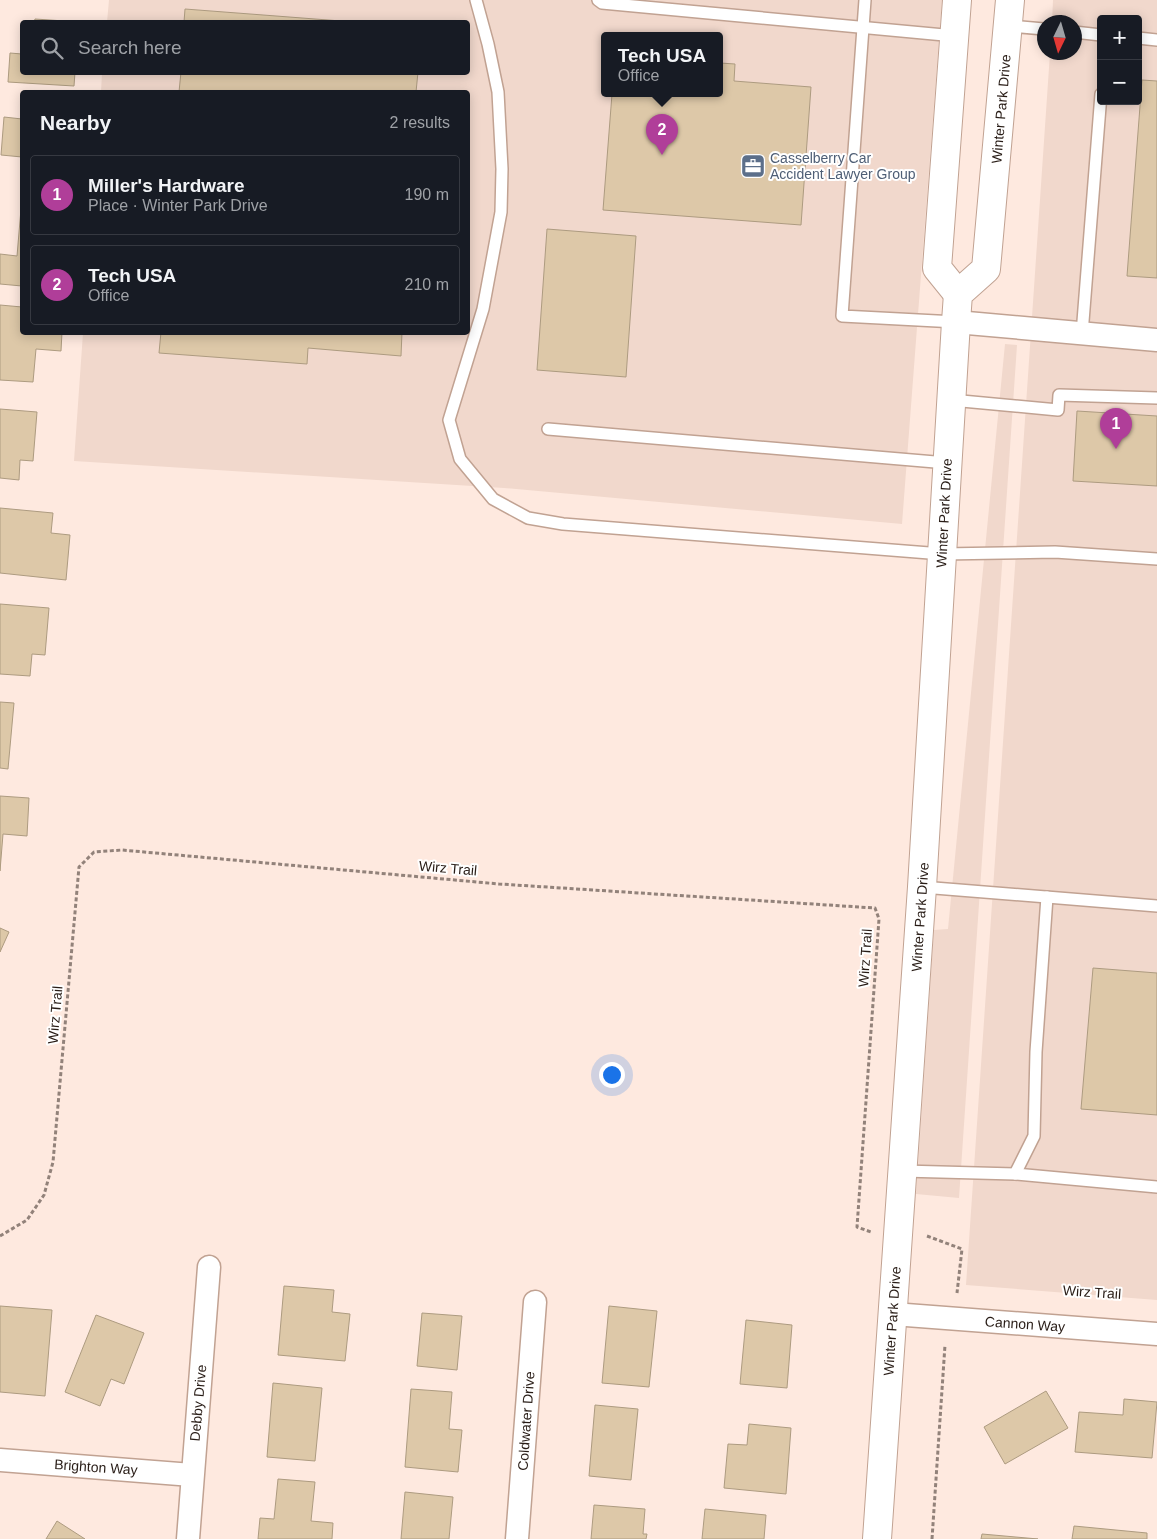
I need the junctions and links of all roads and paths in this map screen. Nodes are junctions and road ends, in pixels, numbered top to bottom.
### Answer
1 (476, 0) edge
2 (598, 0) edge
3 (865, 0) edge
4 (957, 0) edge
5 (1009, 13) edge
6 (1037, 26) edge
7 (862, 27) junction
8 (1082, 33) edge
9 (1097, 35) edge
10 (955, 36) junction
11 (1142, 38) edge
12 (1157, 40) edge
13 (1100, 105) edge
14 (958, 294) junction
15 (956, 322) junction
16 (1082, 334) junction
17 (1157, 340) edge
18 (1157, 398) edge
19 (951, 400) junction
20 (548, 429) dead end
21 (947, 463) junction
22 (942, 554) junction
23 (1157, 559) edge
24 (922, 887) junction
25 (1047, 897) junction
26 (1157, 906) edge
27 (903, 1171) junction
28 (1015, 1174) junction
29 (1157, 1187) edge
30 (874, 1233) dead end
31 (0, 1236) edge
32 (928, 1236) dead end
33 (209, 1267) dead end
34 (966, 1294) dead end
35 (535, 1302) dead end
36 (892, 1314) junction
37 (1157, 1334) edge
38 (946, 1339) dead end
39 (0, 1460) edge
40 (192, 1475) junction
41 (188, 1539) edge
42 (517, 1539) edge
43 (877, 1539) edge
44 (932, 1539) edge

1 - 22 lane
2 - 7 lane
3 - 7 lane
4 - 10 street
5 - 6 lane
5 - 14 street, Winter Park Drive
7 - 10 lane
7 - 15 lane
8 - 9 lane
10 - 14 street
11 - 12 lane
13 - 16 lane
14 - 15 street, Winter Park Drive
15 - 16 street
15 - 19 street, Winter Park Drive
16 - 17 street
18 - 19 lane
19 - 21 street, Winter Park Drive
20 - 21 lane
21 - 22 street, Winter Park Drive
22 - 23 lane
22 - 24 street, Winter Park Drive
24 - 25 lane
24 - 27 street, Winter Park Drive
25 - 26 lane
25 - 28 lane
27 - 28 lane
27 - 36 street, Winter Park Drive
28 - 29 lane
30 - 31 path, Wirz Trail
32 - 34 path
33 - 40 street, Debby Drive
35 - 42 street, Coldwater Drive
36 - 37 street, Cannon Way
36 - 43 street, Winter Park Drive
38 - 44 path
39 - 40 street, Brighton Way
40 - 41 street, Debby Drive

